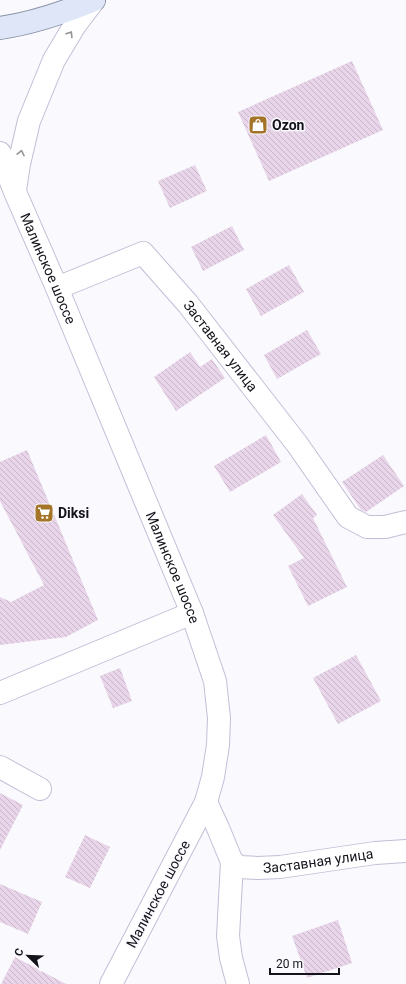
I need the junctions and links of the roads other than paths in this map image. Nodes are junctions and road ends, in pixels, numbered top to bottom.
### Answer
1 (94, 0) edge
2 (0, 28) edge
3 (0, 152) edge
4 (15, 192) junction
5 (57, 288) junction
6 (406, 522) edge
7 (192, 613) junction
8 (0, 693) edge
9 (0, 767) edge
10 (40, 789) dead end
11 (206, 802) junction
12 (406, 851) edge
13 (232, 862) junction
14 (111, 984) edge
15 (238, 984) edge

1 - 2 main road
4 -> 1 street
3 - 4 street, Малинское шоссе
4 - 5 street, Малинское шоссе
5 - 6 street, Заставная улица
5 - 7 street, Малинское шоссе
7 - 8 street
7 - 11 street, Малинское шоссе
9 - 10 street
11 - 13 street
11 - 14 street, Малинское шоссе
12 - 13 street, Заставная улица
13 - 15 street

